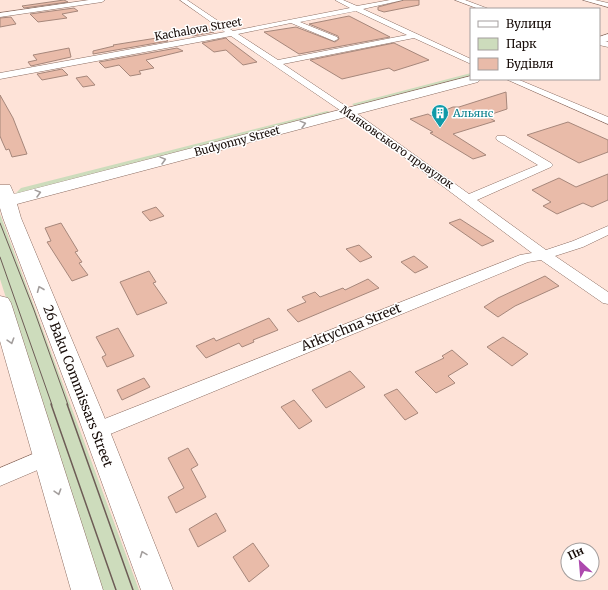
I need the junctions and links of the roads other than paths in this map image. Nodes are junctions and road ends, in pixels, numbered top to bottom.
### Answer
1 (102, 0) edge
2 (183, 0) edge
3 (338, 0) edge
4 (400, 0) edge
5 (458, 0) edge
6 (586, 0) edge
7 (608, 5) edge
8 (483, 8) edge
9 (358, 9) junction
10 (0, 15) edge
11 (294, 22) junction
12 (232, 34) junction
13 (415, 36) junction
14 (334, 39) dead end
15 (470, 62) edge
16 (276, 63) junction
17 (470, 70) edge
18 (0, 76) edge
19 (470, 80) edge
20 (512, 80) edge
21 (343, 109) junction
22 (608, 122) edge
23 (501, 138) dead end
24 (2, 193) edge
25 (469, 199) junction
26 (608, 230) edge
27 (545, 256) junction
28 (608, 299) edge
29 (0, 303) edge
30 (96, 431) junction
31 (47, 456) junction
32 (0, 477) edge
33 (87, 590) edge
34 (157, 590) edge

1 - 10 street
2 - 12 street, Маяковського провулок
3 - 9 street
4 - 9 street, Kachalova Street
5 - 8 street
6 - 7 street
9 - 11 street, Kachalova Street
9 - 13 street
11 - 12 street, Kachalova Street
11 - 14 street
12 - 16 street, Маяковського провулок
12 - 18 street, Kachalova Street
13 - 15 street
13 - 16 street
16 - 21 street, Маяковського провулок
17 - 21 main road, Budyonny Street
19 - 21 main road, Budyonny Street
20 - 22 street
21 - 24 main road, Budyonny Street
21 - 25 street, Маяковського провулок
23 - 25 street
30 -> 24 main road, 26 Baku Commissars Street
25 - 27 street, Маяковського провулок
26 - 27 street, Arktychna Street
27 - 28 street, Маяковського провулок
27 - 30 street, Arktychna Street
29 -> 31 main road
34 -> 30 main road, 26 Baku Commissars Street
31 - 32 street
31 -> 33 main road

